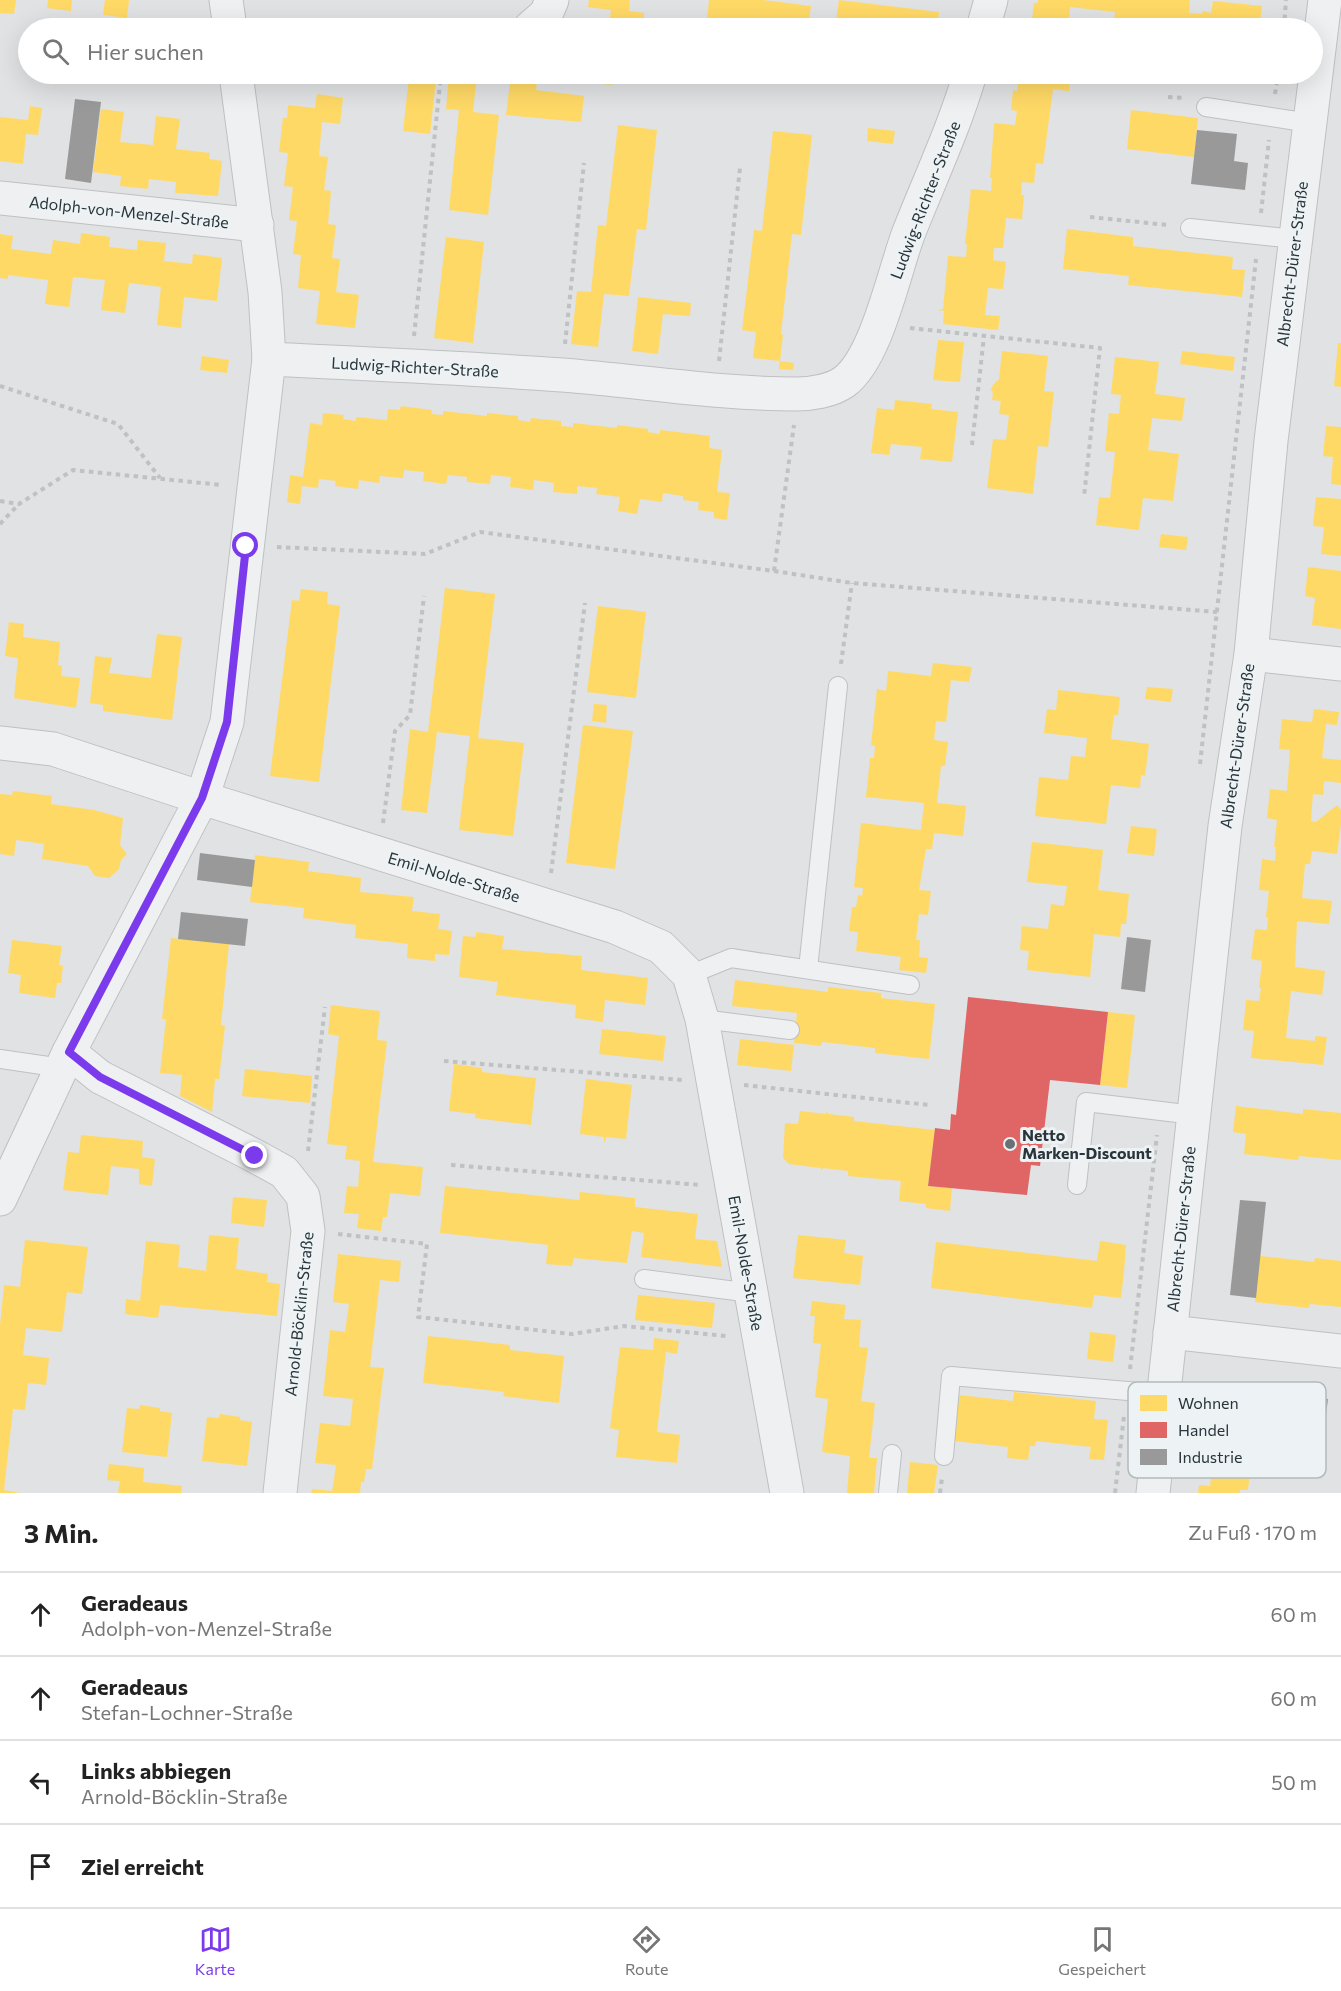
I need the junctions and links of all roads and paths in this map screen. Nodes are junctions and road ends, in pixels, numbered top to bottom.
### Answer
1 (226, 0) edge
2 (552, 0) edge
3 (991, 0) edge
4 (1286, 0) edge
5 (1325, 0) edge
6 (229, 18) edge
7 (541, 18) edge
8 (985, 18) edge
9 (1285, 18) edge
10 (1323, 18) edge
11 (237, 84) edge
12 (440, 84) edge
13 (967, 84) edge
14 (1315, 84) edge
15 (1206, 107) dead end
16 (1310, 123) junction
17 (584, 163) dead end
18 (740, 168) dead end
19 (0, 198) edge
20 (1090, 217) dead end
21 (257, 225) junction
22 (1190, 228) joint
23 (1295, 239) junction
24 (879, 325) junction
25 (984, 335) junction
26 (269, 359) junction
27 (411, 367) junction
28 (562, 375) junction
29 (0, 386) edge
30 (716, 390) junction
31 (798, 394) junction
32 (972, 445) dead end
33 (161, 479) junction
34 (253, 488) junction
35 (1084, 497) dead end
36 (0, 501) edge
37 (19, 504) junction
38 (0, 524) edge
39 (246, 546) junction
40 (774, 571) junction
41 (852, 583) junction
42 (424, 596) dead end
43 (585, 603) dead end
44 (1217, 612) dead end
45 (1251, 654) junction
46 (1341, 664) edge
47 (838, 686) joint
48 (0, 743) edge
49 (202, 798) junction
50 (380, 853) junction
51 (547, 906) junction
52 (808, 969) junction
53 (689, 975) junction
54 (910, 985) dead end
55 (325, 1007) dead end
56 (702, 1019) junction
57 (790, 1030) dead end
58 (0, 1059) edge
59 (66, 1060) junction
60 (1194, 1115) junction
61 (451, 1165) dead end
62 (1077, 1185) dead end
63 (732, 1187) junction
64 (303, 1196) junction
65 (0, 1199) edge
66 (308, 1231) junction
67 (644, 1279) dead end
68 (751, 1293) junction
69 (1170, 1332) junction
70 (760, 1340) junction
71 (1341, 1351) edge
72 (1164, 1382) edge
73 (1128, 1391) edge
74 (892, 1454) dead end
75 (944, 1456) dead end
76 (1154, 1478) edge
77 (280, 1493) edge
78 (787, 1493) edge
79 (888, 1493) edge
80 (1152, 1493) edge

1 - 6 street
2 - 7 street
3 - 8 street
4 - 9 path
5 - 10 street, Albrecht-Dürer-Straße
11 - 21 street
12 - 27 path
13 - 24 street, Ludwig-Richter-Straße
14 - 16 street, Albrecht-Dürer-Straße
15 - 16 lane
16 - 23 street, Albrecht-Dürer-Straße
17 - 28 path
18 - 30 path
19 - 21 street, Adolph-von-Menzel-Straße
20 - 22 path
21 - 26 street
22 - 23 lane
23 - 45 street, Albrecht-Dürer-Straße
24 - 25 path
24 - 31 street, Ludwig-Richter-Straße
25 - 32 path
25 - 35 path
26 - 27 street, Ludwig-Richter-Straße
26 - 34 street
27 - 28 street, Ludwig-Richter-Straße
28 - 30 street, Ludwig-Richter-Straße
29 - 33 path
30 - 31 street, Ludwig-Richter-Straße
31 - 40 path
33 - 34 path
33 - 37 path
34 - 39 street
36 - 37 path
37 - 38 path
39 - 40 path
39 - 49 street
40 - 41 path
41 - 44 path
41 - 47 path
42 - 50 path
43 - 51 path
45 - 46 street
45 - 60 street, Albrecht-Dürer-Straße
47 - 52 lane
48 - 49 street, Emil-Nolde-Straße
49 - 50 street, Emil-Nolde-Straße
49 - 59 street
50 - 51 street, Emil-Nolde-Straße
51 - 53 street, Emil-Nolde-Straße
52 - 53 lane
52 - 54 lane
53 - 56 street, Emil-Nolde-Straße
55 - 64 path
56 - 57 lane
56 - 63 street, Emil-Nolde-Straße
58 - 59 lane
59 - 64 street
59 - 65 street
60 - 62 lane
60 - 69 street, Albrecht-Dürer-Straße
61 - 63 path, Emil-Nolde-Straße
63 - 68 street, Emil-Nolde-Straße
64 - 66 street, Arnold-Böcklin-Straße
66 - 70 path, Emil-Nolde-Straße
66 - 77 street, Arnold-Böcklin-Straße
67 - 68 lane
68 - 70 street, Emil-Nolde-Straße
69 - 71 street
69 - 72 street, Albrecht-Dürer-Straße
70 - 78 street, Emil-Nolde-Straße
73 - 75 lane
74 - 79 lane
76 - 80 street, Albrecht-Dürer-Straße

